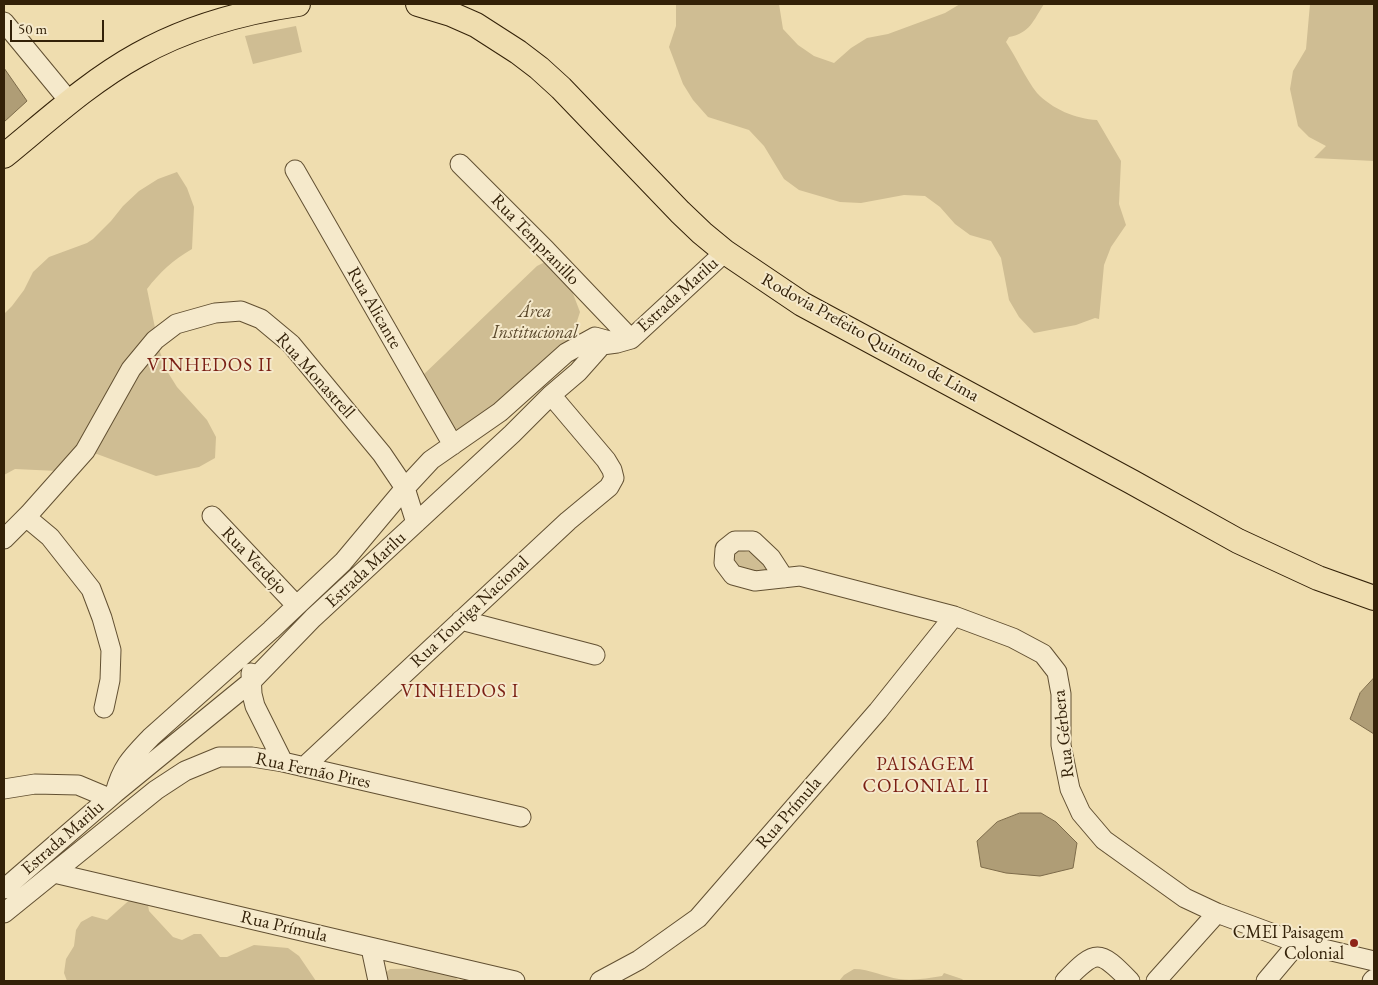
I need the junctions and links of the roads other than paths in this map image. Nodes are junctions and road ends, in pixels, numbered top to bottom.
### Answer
1 (298, 4) edge
2 (418, 4) edge
3 (4, 22) edge
4 (70, 102) junction
5 (4, 156) edge
6 (460, 164) dead end
7 (294, 170) dead end
8 (725, 252) junction
9 (624, 341) junction
10 (551, 395) junction
11 (453, 445) junction
12 (405, 488) junction
13 (212, 516) dead end
14 (26, 517) junction
15 (416, 522) junction
16 (4, 538) edge
17 (784, 578) dead end
18 (1374, 598) edge
19 (296, 605) junction
20 (954, 616) junction
21 (461, 620) junction
22 (249, 650) junction
23 (595, 655) dead end
24 (252, 681) junction
25 (104, 708) dead end
26 (283, 762) junction
27 (304, 767) junction
28 (4, 789) edge
29 (112, 795) junction
30 (521, 817) dead end
31 (54, 873) junction
32 (4, 889) edge
33 (4, 913) edge
34 (1217, 913) junction
35 (1298, 943) junction
36 (372, 948) junction
37 (1374, 961) edge
38 (378, 981) edge
39 (514, 981) edge
40 (600, 981) edge
41 (1065, 981) edge
42 (1130, 981) edge
43 (1156, 981) edge
44 (1266, 981) edge

1 - 4 main road
2 - 8 main road, Rodovia Prefeito Quintino de Lima
3 - 4 street
4 - 5 main road
6 - 9 street, Rua Tempranillo
7 - 11 street, Rua Alicante
8 - 9 street, Estrada Marilu
8 - 18 main road, Rodovia Prefeito Quintino de Lima
9 - 10 street, Estrada Marilu
9 - 11 street
10 - 15 street, Estrada Marilu
10 - 21 street, Rua Touriga Nacional
11 - 12 street
12 - 14 street, Rua Monastrell
12 - 15 street, Rua Monastrell
12 - 19 street
13 - 19 street, Rua Verdejo
14 - 16 street, Rua Monastrell
14 - 25 street
15 - 24 street, Estrada Marilu
17 - 20 street, Rua Gérbera
19 - 22 street
20 - 34 street, Rua Gérbera
20 - 40 street, Rua Prímula
21 - 23 street
21 - 27 street, Rua Touriga Nacional
22 - 24 street
22 - 29 street
24 - 26 street
24 - 29 street, Estrada Marilu
26 - 27 street, Rua Fernão Pires
26 - 31 street, Rua Fernão Pires
27 - 30 street, Rua Fernão Pires
28 - 29 street
29 - 32 street, Estrada Marilu
31 - 33 street, Rua Fernão Pires
31 - 36 street, Rua Prímula
34 - 35 street, Rua Gérbera
34 - 43 street
35 - 37 street, Rua Gérbera
35 - 44 street
36 - 38 street
36 - 39 street, Rua Prímula
41 - 42 street

